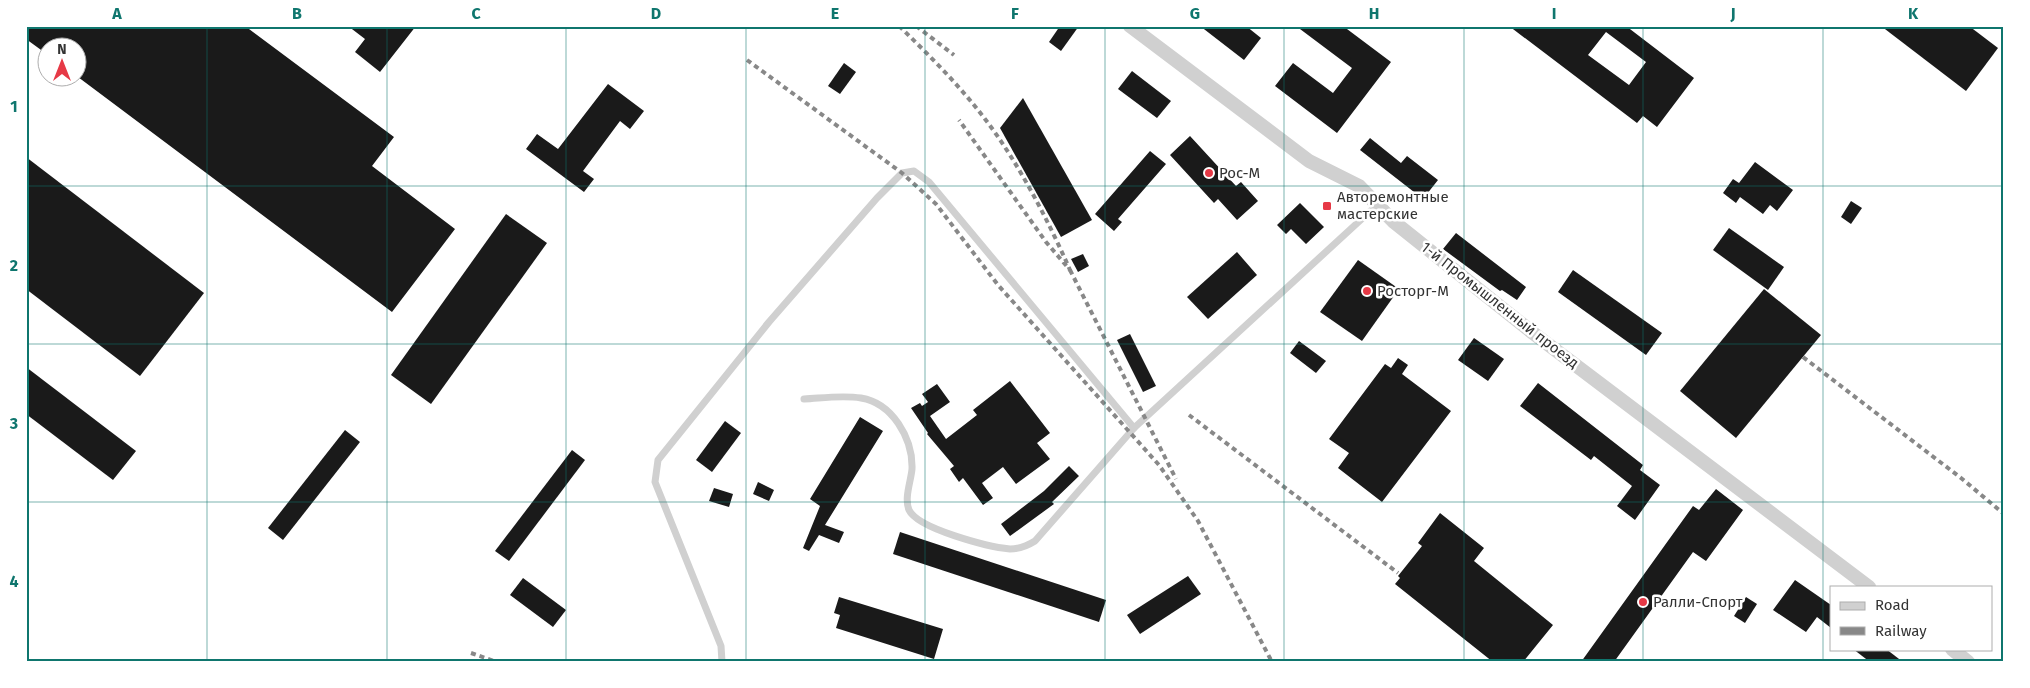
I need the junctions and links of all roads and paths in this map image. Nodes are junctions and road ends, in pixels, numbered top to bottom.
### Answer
1 (1130, 26) edge
2 (1379, 204) junction
3 (804, 399) dead end
4 (1134, 428) junction
5 (1868, 586) edge
6 (1953, 650) edge
7 (722, 662) edge
8 (1968, 662) edge

1 - 2 street, 1-й Промышленный проезд
2 - 4 lane
2 - 5 street, 1-й Промышленный проезд
3 - 4 lane
4 - 7 lane
6 - 8 street

